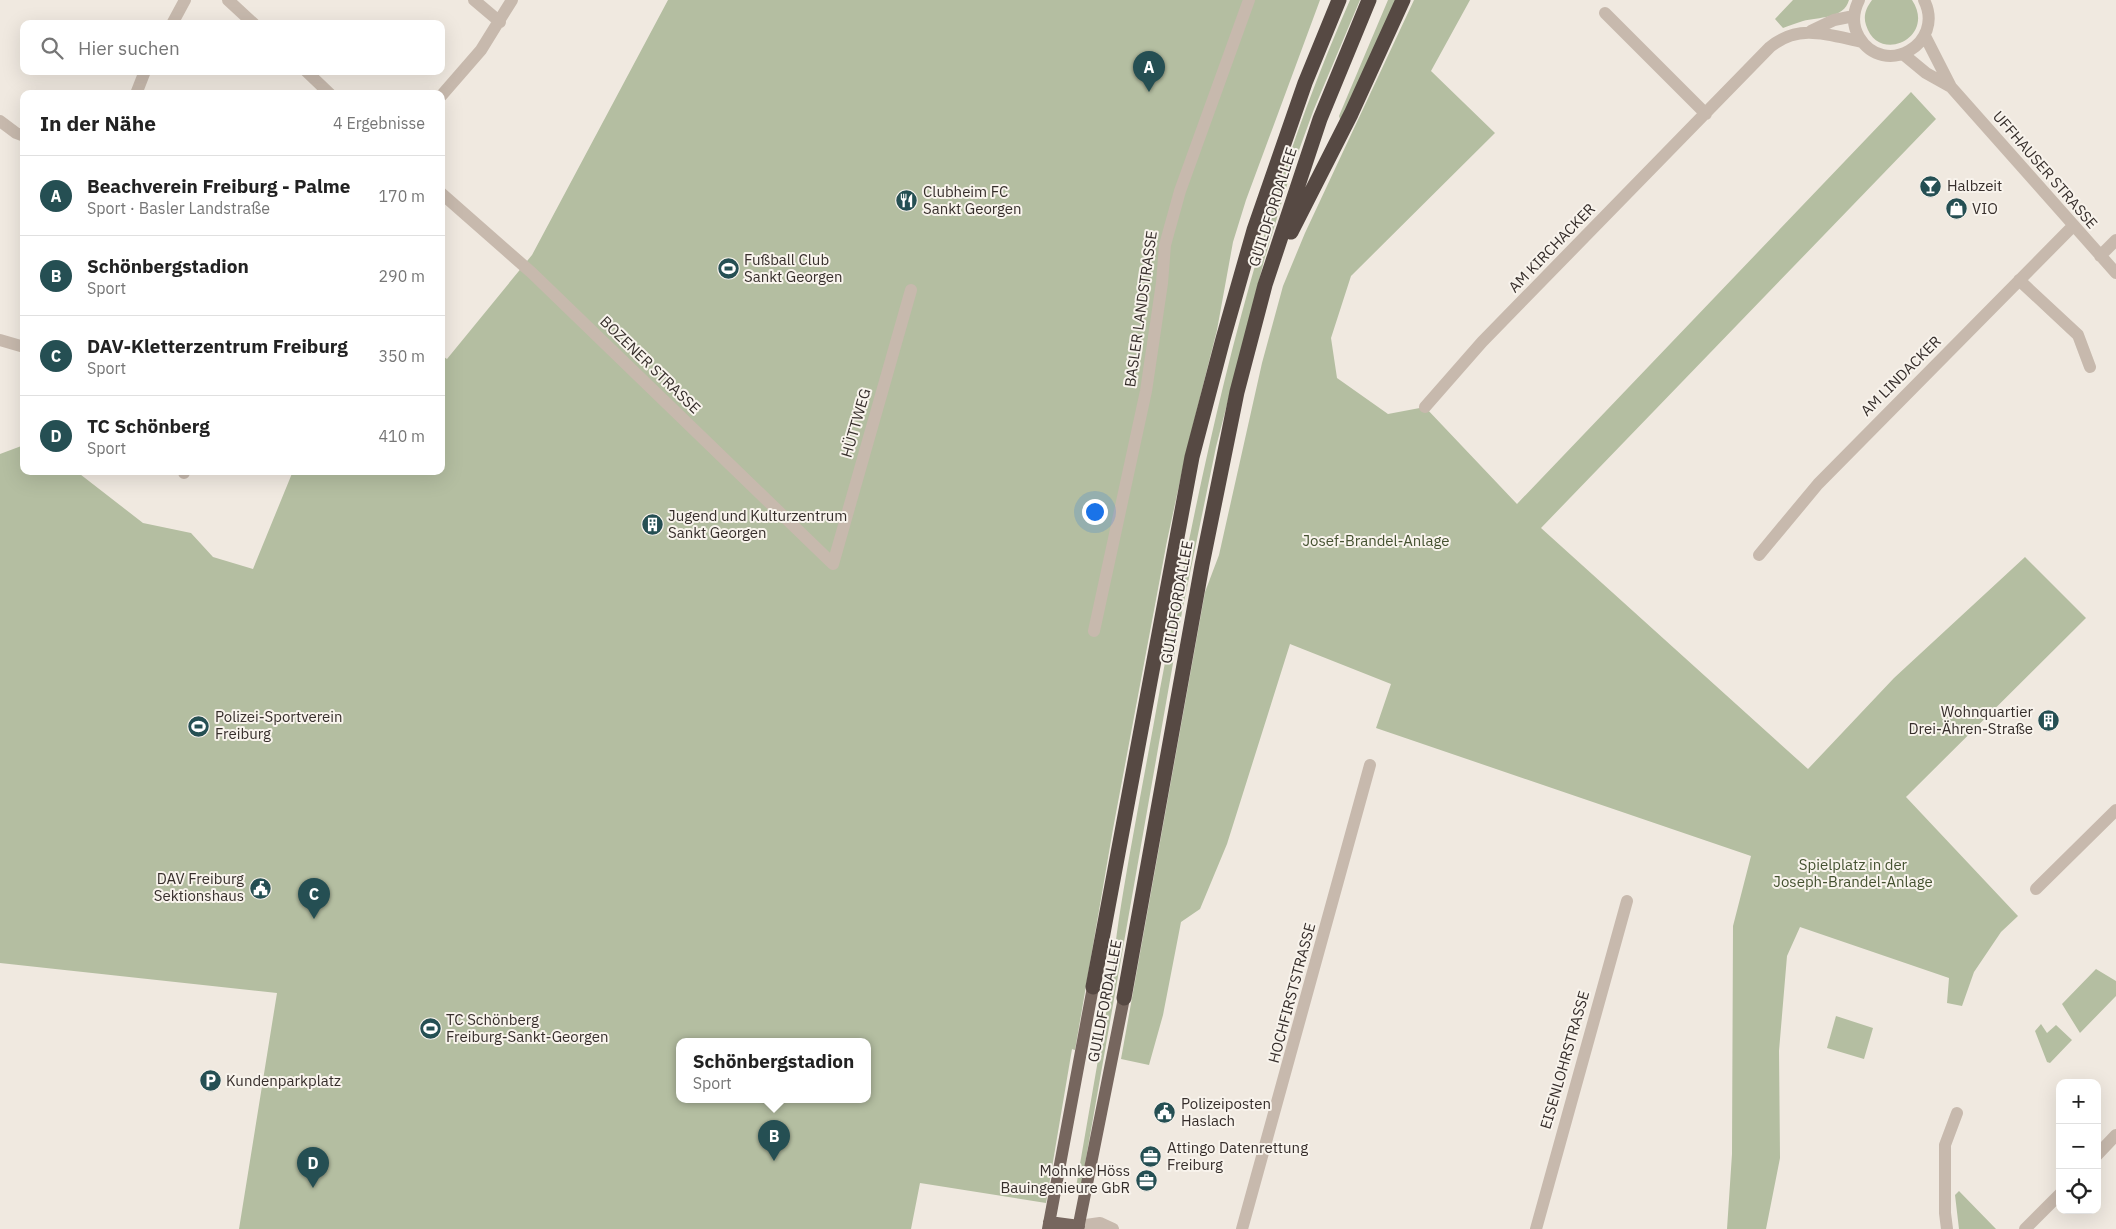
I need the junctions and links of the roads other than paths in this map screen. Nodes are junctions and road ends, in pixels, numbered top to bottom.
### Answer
1 (186, 0) edge
2 (228, 0) edge
3 (474, 0) edge
4 (512, 0) edge
5 (1249, 0) edge
6 (1339, 0) edge
7 (1369, 0) edge
8 (1403, 0) edge
9 (1858, 0) edge
10 (1937, 0) edge
11 (1926, 5) edge
12 (1605, 13) dead end
13 (1854, 16) junction
14 (174, 20) edge
15 (250, 20) edge
16 (500, 22) junction
17 (1811, 31) junction
18 (1925, 36) junction
19 (1862, 42) junction
20 (1902, 54) junction
21 (143, 75) edge
22 (310, 75) edge
23 (1951, 87) junction
24 (138, 90) edge
25 (326, 90) edge
26 (445, 91) edge
27 (1706, 114) junction
28 (0, 122) edge
29 (20, 134) edge
30 (445, 197) edge
31 (2073, 226) junction
32 (2116, 240) edge
33 (2100, 256) junction
34 (2116, 273) edge
35 (2019, 280) junction
36 (1265, 285) junction
37 (911, 290) dead end
38 (0, 340) edge
39 (20, 346) edge
40 (2090, 367) dead end
41 (1425, 407) dead end
42 (1758, 555) dead end
43 (833, 564) joint
44 (1094, 631) dead end
45 (1370, 765) dead end
46 (2116, 810) edge
47 (2036, 890) dead end
48 (1627, 901) dead end
49 (1093, 987) joint
50 (1124, 998) joint
51 (1957, 1113) dead end
52 (2116, 1136) edge
53 (2101, 1151) edge
54 (2056, 1198) edge
55 (1049, 1225) edge
56 (1080, 1228) edge
57 (1113, 1229) edge
58 (1242, 1229) edge
59 (1536, 1229) edge
60 (1947, 1229) edge
61 (2025, 1229) edge

1 - 14 street
2 - 15 street
3 - 16 street
4 - 16 street
5 - 44 street, BASLER LANDSTRASSE
6 - 49 highway, GUILDFORDALLEE
7 - 36 highway, GUILDFORDALLEE
8 - 36 highway
9 - 13 street
10 - 11 street
11 - 18 street
12 - 27 street
13 - 17 street, AM KIRCHACKER
13 - 19 street
16 - 26 street
17 - 19 street, AM KIRCHACKER
17 - 27 street, AM KIRCHACKER
18 - 20 street
18 - 23 street, UFFHAUSER STRASSE
19 - 20 street
20 - 23 street, UFFHAUSER STRASSE
21 - 24 street
22 - 25 street
23 - 31 street, UFFHAUSER STRASSE
27 - 41 street, AM KIRCHACKER
28 - 29 street
30 - 43 street, BOZENER STRASSE
31 - 33 street, UFFHAUSER STRASSE
31 - 35 street, AM LINDACKER
32 - 33 street
33 - 34 street, UFFHAUSER STRASSE
35 - 40 street
35 - 42 street, AM LINDACKER
36 - 50 highway, GUILDFORDALLEE
37 - 43 street, HÜTTWEG
38 - 39 street
45 - 58 street, HOCHFIRSTSTRASSE
46 - 47 street
48 - 59 street, EISENLOHRSTRASSE
49 - 55 main road, GUILDFORDALLEE
50 - 56 main road, GUILDFORDALLEE
51 - 60 street
52 - 53 street
54 - 61 street
55 - 56 main road
56 - 57 street

